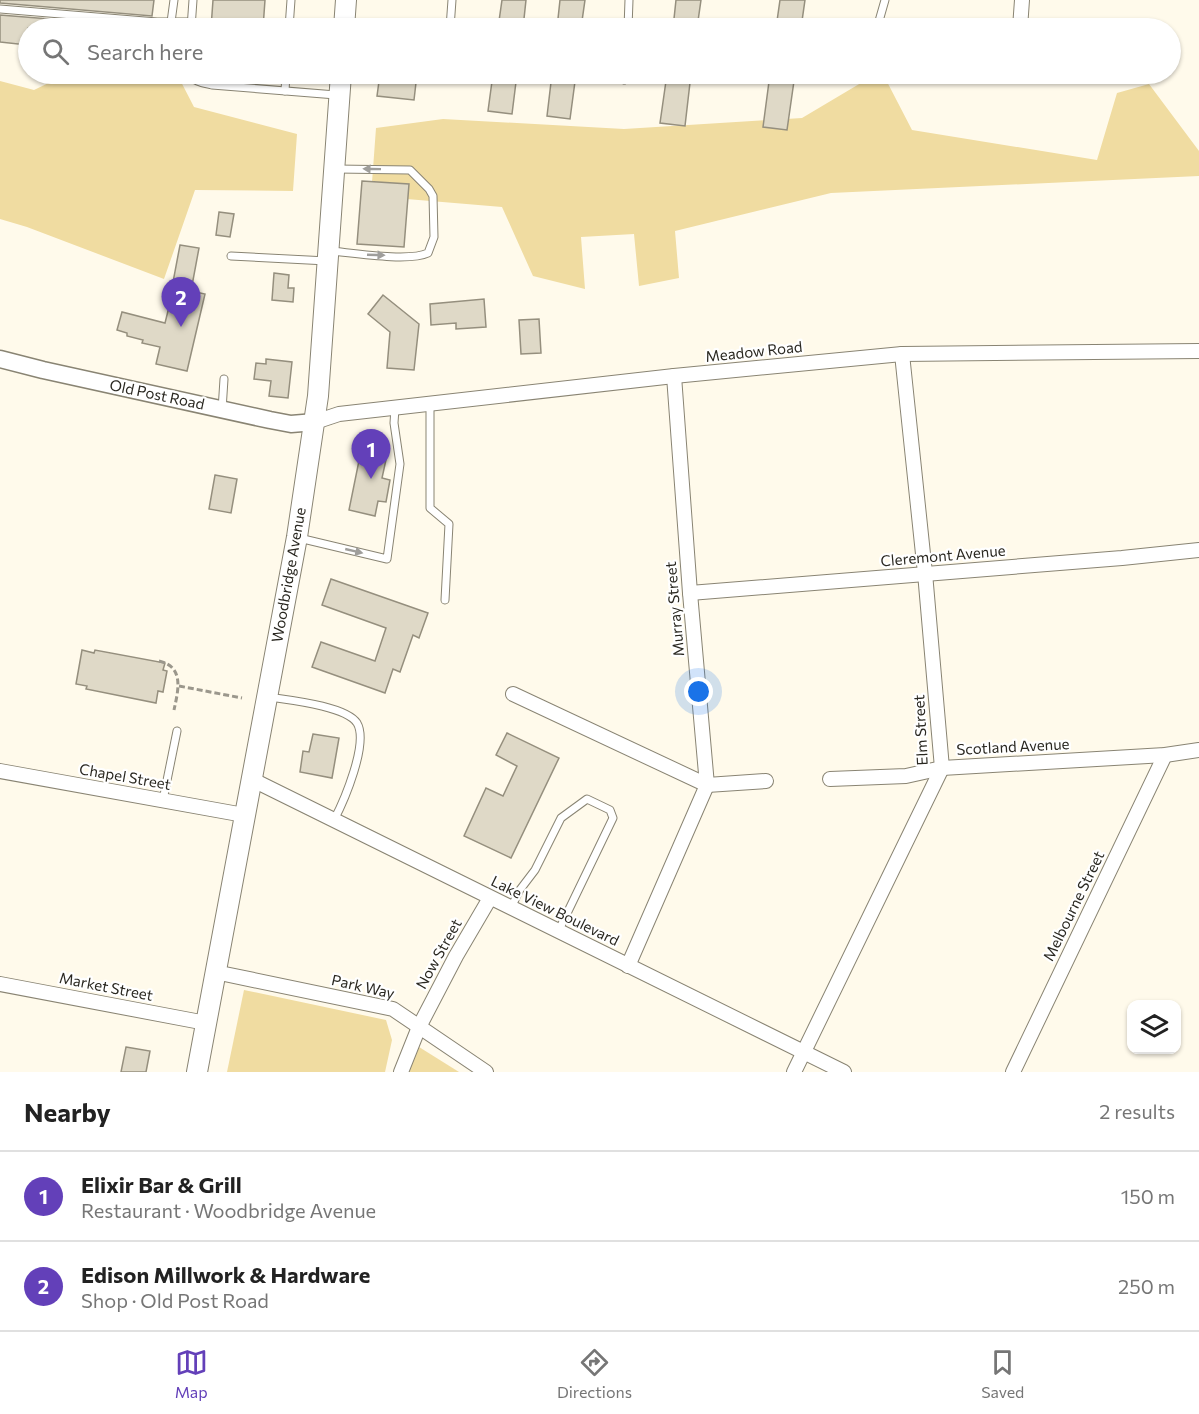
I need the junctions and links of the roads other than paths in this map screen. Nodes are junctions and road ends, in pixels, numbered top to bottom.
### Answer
1 (174, 0) edge
2 (193, 0) edge
3 (291, 0) edge
4 (346, 0) edge
5 (452, 0) edge
6 (629, 0) edge
7 (885, 0) edge
8 (1022, 0) edge
9 (0, 9) edge
10 (110, 18) edge
11 (172, 18) edge
12 (192, 18) edge
13 (290, 18) edge
14 (345, 18) edge
15 (451, 18) edge
16 (628, 18) edge
17 (880, 18) edge
18 (1021, 18) edge
19 (206, 84) edge
20 (285, 84) edge
21 (340, 84) edge
22 (285, 91) junction
23 (339, 95) junction
24 (334, 168) junction
25 (231, 256) dead end
26 (328, 256) junction
27 (1199, 351) edge
28 (902, 354) junction
29 (0, 359) edge
30 (674, 376) junction
31 (224, 379) dead end
32 (430, 404) junction
33 (395, 408) junction
34 (222, 410) junction
35 (315, 422) junction
36 (297, 537) junction
37 (1199, 550) edge
38 (926, 573) junction
39 (690, 594) junction
40 (445, 600) dead end
41 (513, 694) dead end
42 (266, 696) junction
43 (177, 731) dead end
44 (1199, 750) edge
45 (1165, 755) junction
46 (942, 768) junction
47 (0, 771) edge
48 (251, 779) junction
49 (830, 779) dead end
50 (766, 781) dead end
51 (707, 785) junction
52 (163, 800) junction
53 (244, 815) junction
54 (334, 820) junction
55 (490, 898) junction
56 (510, 908) junction
57 (558, 932) junction
58 (628, 966) junction
59 (215, 972) junction
60 (0, 984) edge
61 (206, 1023) junction
62 (418, 1027) junction
63 (804, 1051) junction
64 (197, 1072) edge
65 (401, 1072) edge
66 (486, 1072) edge
67 (794, 1072) edge
68 (844, 1072) edge
69 (1013, 1072) edge

1 - 11 lane
2 - 12 lane
3 - 13 lane
4 - 14 main road
5 - 15 lane
6 - 16 lane
7 - 17 lane
8 - 18 street
9 - 10 lane
19 - 22 lane
20 - 22 lane
21 - 23 main road, Woodbridge Avenue
22 - 23 lane
23 - 24 main road, Woodbridge Avenue
24 - 26 main road, Woodbridge Avenue
26 -> 24 lane
25 - 26 lane
26 - 35 main road, Woodbridge Avenue
27 - 28 street, Meadow Road
28 - 30 street, Meadow Road
28 - 38 street, Elm Street
29 - 34 street, Old Post Road
30 - 32 street, Meadow Road
30 - 39 street, Murray Street
31 - 34 lane
32 - 33 street, Meadow Road
32 - 40 lane
33 - 35 street, Meadow Road
36 -> 33 lane
34 - 35 street, Old Post Road
35 - 36 main road, Woodbridge Avenue
36 - 42 main road, Woodbridge Avenue
37 - 38 street, Cleremont Avenue
38 - 39 street, Cleremont Avenue
38 - 46 street, Elm Street
39 - 51 street, Murray Street
41 - 51 street
42 - 48 main road, Woodbridge Avenue
42 - 54 lane
43 - 52 lane
44 - 45 street, Scotland Avenue
45 - 46 street, Scotland Avenue
45 - 69 street, Melbourne Street
46 - 49 street, Scotland Avenue
46 - 63 street, Elm Street
47 - 52 street, Chapel Street
48 - 53 main road, Woodbridge Avenue
48 - 54 street, Lake View Boulevard
50 - 51 street
51 - 58 street, Murray Street
52 - 53 street, Chapel Street
53 - 59 main road, Woodbridge Avenue
54 - 55 street, Lake View Boulevard
55 - 56 street, Lake View Boulevard
55 - 62 street, Now Street
56 - 57 street, Lake View Boulevard
56 - 57 lane
57 - 58 street, Lake View Boulevard
58 - 63 street, Lake View Boulevard
59 - 61 main road, Woodbridge Avenue
59 - 62 street, Park Way
60 - 61 street, Market Street
61 - 64 main road, Woodbridge Avenue
62 - 65 street, Now Street
62 - 66 street, Park Way
63 - 67 street, Elm Street
63 - 68 street, Lake View Boulevard

